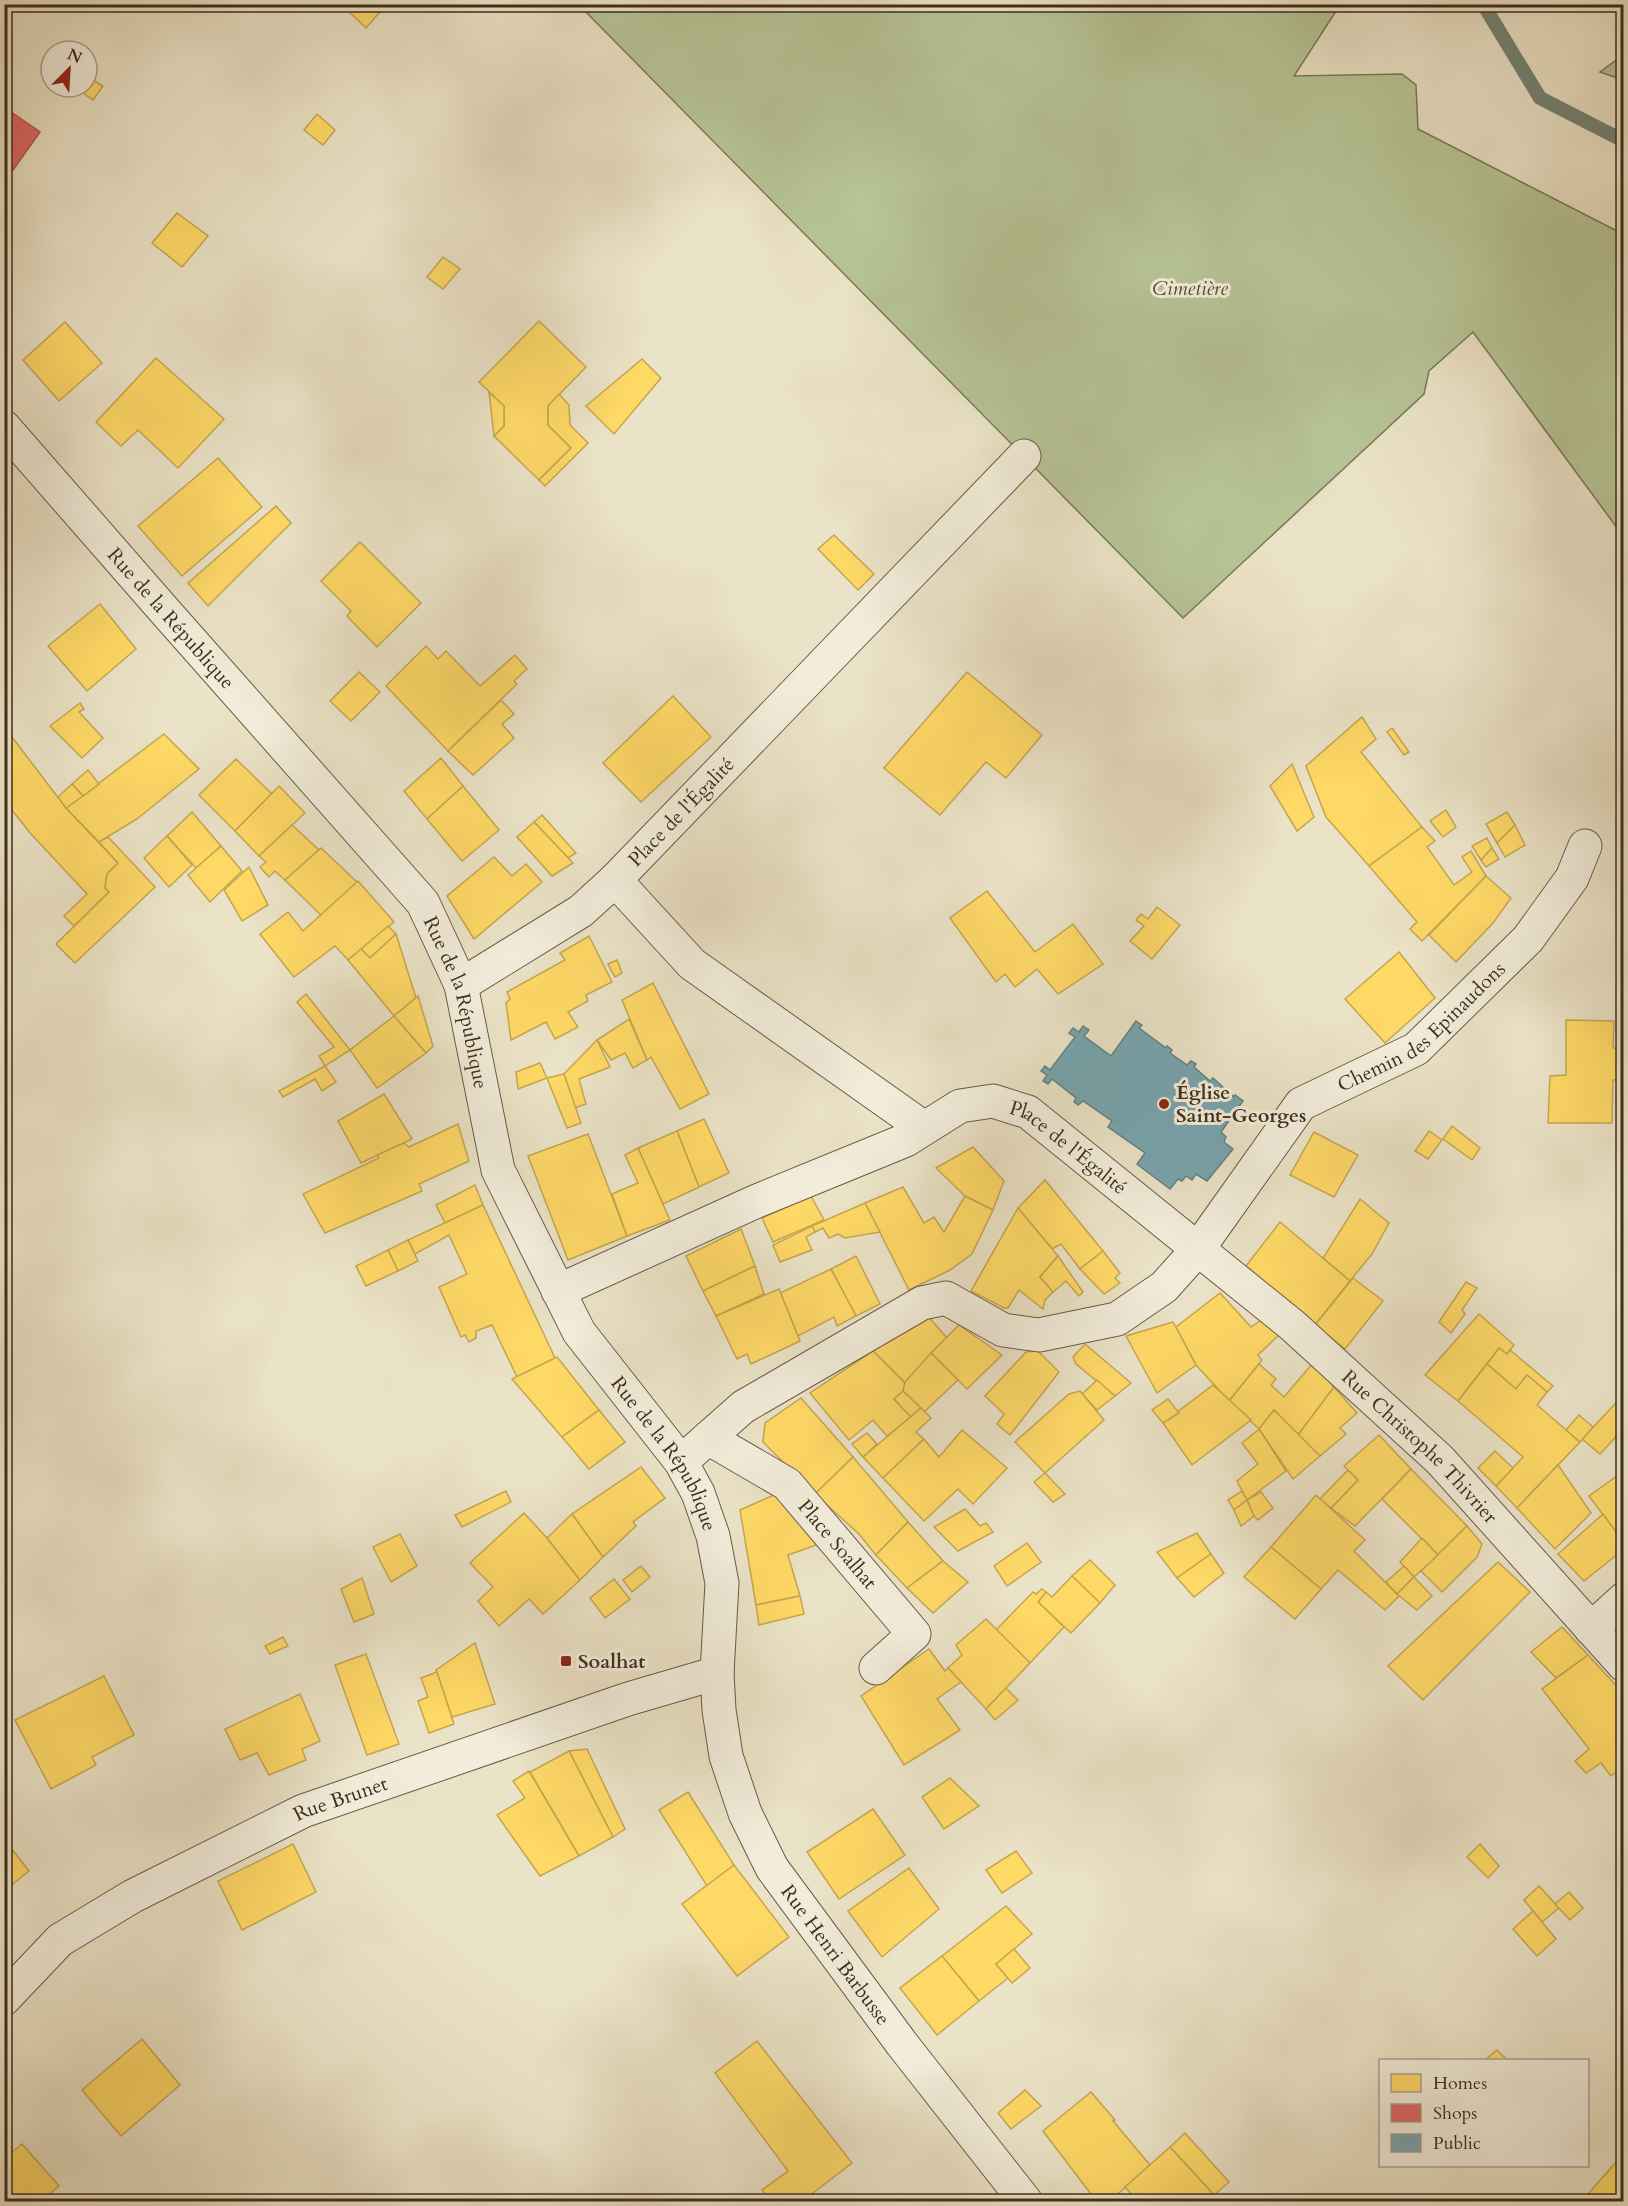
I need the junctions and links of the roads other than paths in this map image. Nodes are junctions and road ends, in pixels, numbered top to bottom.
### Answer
1 (4, 426) edge
2 (1024, 456) dead end
3 (1585, 846) dead end
4 (615, 880) junction
5 (461, 985) junction
6 (924, 1128) junction
7 (1198, 1249) junction
8 (558, 1291) junction
9 (708, 1437) junction
10 (681, 1462) junction
11 (1623, 1599) edge
12 (1591, 1629) junction
13 (1623, 1665) edge
14 (876, 1668) dead end
15 (717, 1673) junction
16 (4, 1999) edge
17 (1026, 2202) edge

1 - 5 street, Rue de la République
2 - 4 street, Place de l'Égalité
3 - 7 street, Chemin des Epinaudons
4 - 5 street
4 - 6 street, Place de l'Égalité
5 - 8 street, Rue de la République
6 - 7 street, Place de l'Égalité
6 - 8 street, Place de l'Égalité
7 - 9 street, Chemin des Epinaudons
7 - 12 street, Rue Christophe Thivrier
8 - 10 street, Rue de la République
9 - 10 street, Chemin des Epinaudons
9 - 14 street, Place Soalhat
10 - 15 street, Rue de la République
11 - 12 street
12 - 13 street, Rue Christophe Thivrier
15 - 16 street, Rue Brunet
15 - 17 street, Rue Henri Barbusse

